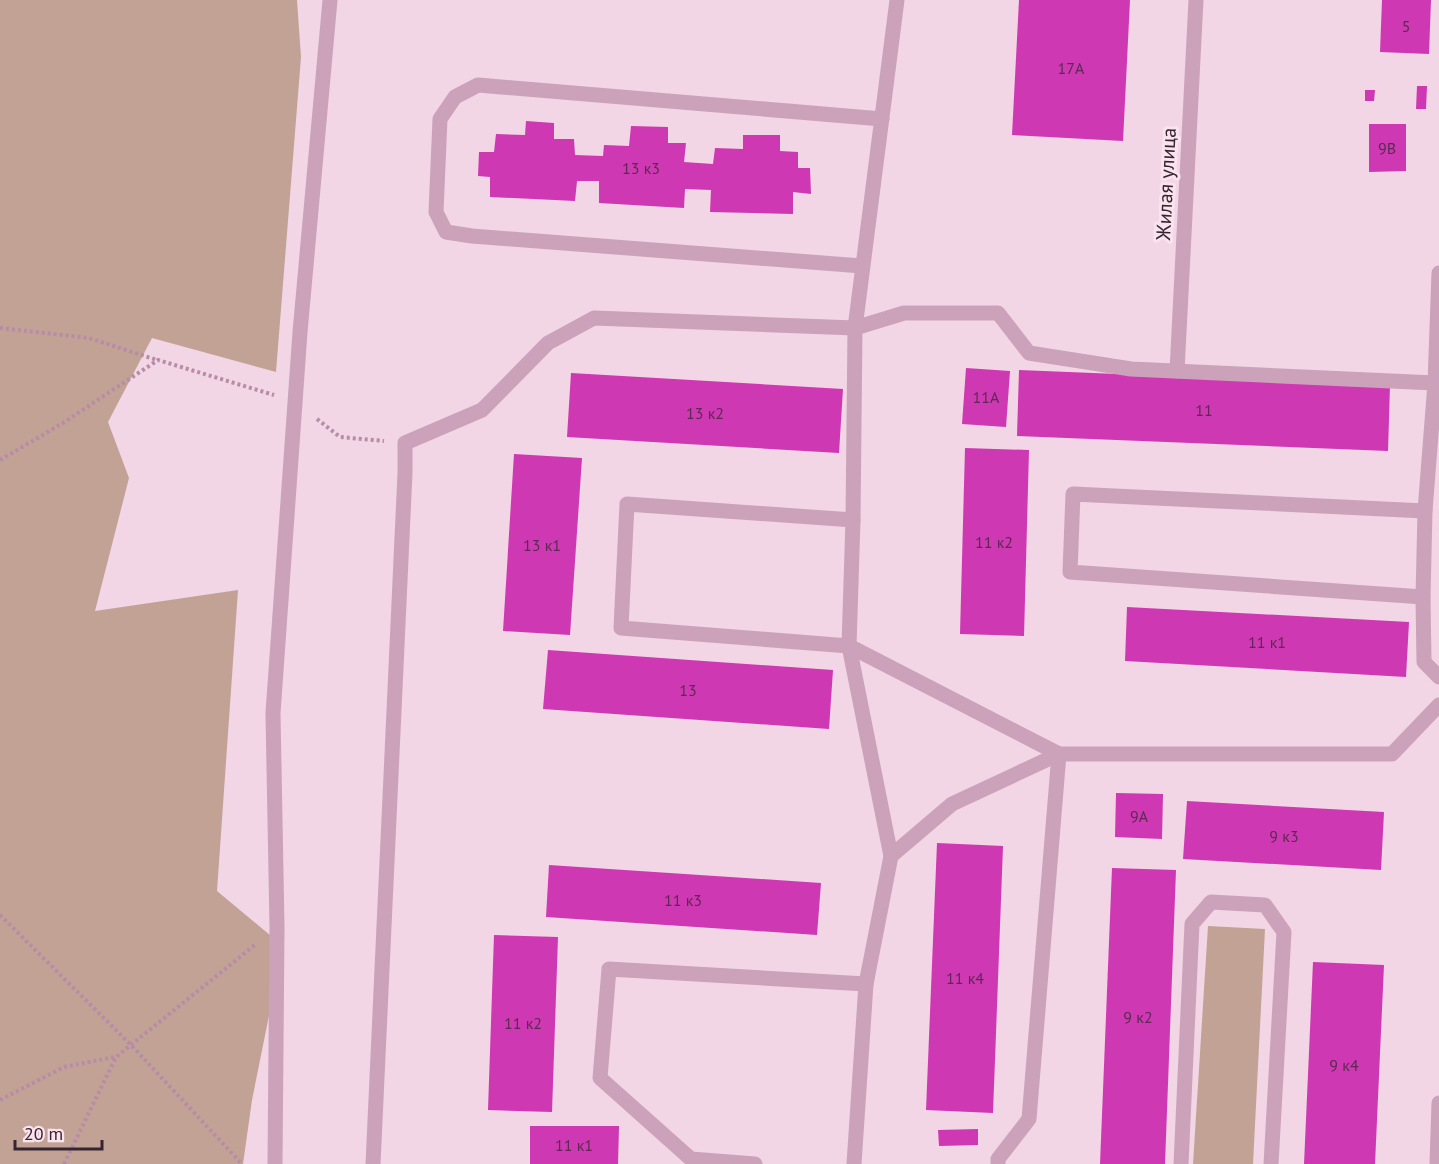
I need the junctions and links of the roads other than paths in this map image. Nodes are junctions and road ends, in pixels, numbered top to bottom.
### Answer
1 (330, 0) edge
2 (897, 0) edge
3 (1196, 0) edge
4 (882, 119) junction
5 (862, 266) junction
6 (1439, 273) edge
7 (855, 328) junction
8 (1177, 371) junction
9 (1437, 383) edge
10 (1425, 511) junction
11 (853, 520) junction
12 (1423, 597) junction
13 (849, 646) junction
14 (1439, 677) edge
15 (1439, 705) edge
16 (1059, 754) junction
17 (891, 856) junction
18 (866, 984) junction
19 (1439, 1103) edge
20 (275, 1164) edge
21 (373, 1164) edge
22 (755, 1164) edge
23 (854, 1164) edge
24 (998, 1164) edge
25 (1181, 1164) edge
26 (1271, 1164) edge
27 (1437, 1164) edge

1 - 20 street
2 - 4 street
3 - 8 street, Жилая улица
4 - 5 street
4 - 5 street
5 - 7 street
6 - 9 street
7 - 8 street
7 - 11 street
7 - 21 street
8 - 9 street
9 - 10 street
10 - 12 street
10 - 12 street
11 - 13 street
11 - 13 street
12 - 14 street
13 - 16 street
13 - 17 street
15 - 16 street
16 - 17 street
16 - 24 street
17 - 18 street
18 - 22 street
18 - 23 street
19 - 27 street
25 - 26 street

